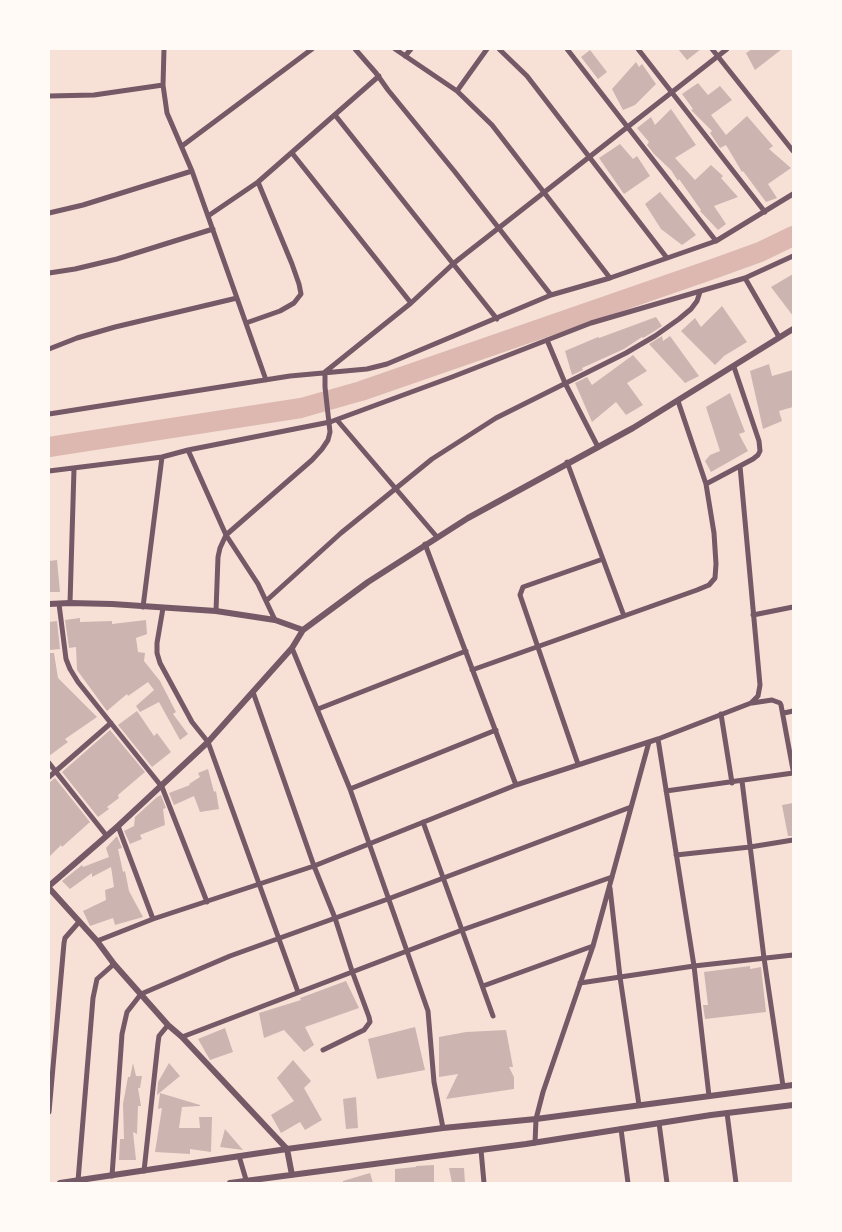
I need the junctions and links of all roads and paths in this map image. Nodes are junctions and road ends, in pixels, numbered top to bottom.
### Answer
1 (164, 49) edge
2 (312, 49) edge
3 (355, 49) edge
4 (395, 49) edge
5 (411, 49) edge
6 (487, 49) edge
7 (499, 49) edge
8 (567, 49) edge
9 (638, 49) edge
10 (712, 49) edge
11 (727, 49) edge
12 (405, 56) junction
13 (718, 56) junction
14 (378, 76) junction
15 (163, 85) junction
16 (457, 91) junction
17 (671, 92) junction
18 (49, 96) edge
19 (335, 115) junction
20 (627, 128) junction
21 (182, 146) junction
22 (793, 151) edge
23 (292, 153) junction
24 (588, 156) junction
25 (192, 171) junction
26 (258, 182) junction
27 (544, 191) junction
28 (793, 194) edge
29 (765, 212) junction
30 (49, 213) edge
31 (208, 216) junction
32 (498, 228) junction
33 (213, 229) junction
34 (716, 241) junction
35 (793, 256) edge
36 (666, 258) junction
37 (454, 263) junction
38 (49, 273) edge
39 (610, 278) junction
40 (745, 278) junction
41 (700, 292) junction
42 (551, 295) junction
43 (237, 298) junction
44 (411, 303) junction
45 (498, 318) junction
46 (246, 323) junction
47 (793, 329) edge
48 (779, 337) junction
49 (547, 340) junction
50 (49, 349) edge
51 (734, 367) junction
52 (326, 372) junction
53 (266, 380) junction
54 (565, 383) junction
55 (678, 401) junction
56 (49, 414) edge
57 (329, 419) junction
58 (337, 420) junction
59 (598, 447) junction
60 (188, 450) junction
61 (162, 458) junction
62 (567, 462) junction
63 (740, 466) junction
64 (74, 469) junction
65 (49, 471) edge
66 (706, 484) junction
67 (396, 488) junction
68 (226, 535) junction
69 (437, 537) junction
70 (425, 544) junction
71 (603, 559) junction
72 (266, 601) junction
73 (70, 603) junction
74 (49, 604) edge
75 (58, 604) junction
76 (143, 607) junction
77 (793, 607) edge
78 (163, 608) junction
79 (216, 611) junction
80 (624, 616) junction
81 (753, 616) junction
82 (275, 620) junction
83 (303, 630) junction
84 (538, 647) junction
85 (292, 648) junction
86 (466, 651) junction
87 (472, 670) junction
88 (253, 692) junction
89 (751, 703) junction
90 (318, 709) junction
91 (793, 712) edge
92 (784, 713) junction
93 (721, 714) junction
94 (111, 723) junction
95 (496, 730) junction
96 (658, 739) junction
97 (208, 742) junction
98 (649, 742) junction
99 (49, 764) edge
100 (578, 764) junction
101 (55, 772) junction
102 (793, 772) edge
103 (49, 777) edge
104 (742, 781) junction
105 (732, 783) junction
106 (516, 785) junction
107 (162, 787) junction
108 (350, 789) junction
109 (666, 791) junction
110 (631, 807) junction
111 (423, 822) junction
112 (118, 826) junction
113 (106, 835) junction
114 (793, 840) edge
115 (370, 844) junction
116 (750, 847) junction
117 (676, 855) junction
118 (314, 866) junction
119 (612, 877) junction
120 (444, 878) junction
121 (260, 885) junction
122 (609, 885) junction
123 (49, 887) edge
124 (388, 899) junction
125 (207, 902) junction
126 (335, 918) junction
127 (153, 919) junction
128 (79, 922) junction
129 (462, 930) junction
130 (279, 938) junction
131 (97, 941) junction
132 (593, 946) junction
133 (407, 951) junction
134 (793, 954) edge
135 (764, 958) junction
136 (694, 966) junction
137 (111, 967) junction
138 (352, 971) junction
139 (620, 977) junction
140 (580, 983) junction
141 (483, 986) junction
142 (298, 992) junction
143 (139, 996) junction
144 (493, 1016) dead end
145 (166, 1027) junction
146 (182, 1037) junction
147 (322, 1050) dead end
148 (793, 1085) edge
149 (783, 1086) junction
150 (709, 1096) junction
151 (793, 1105) edge
152 (639, 1106) junction
153 (49, 1112) edge
154 (727, 1113) junction
155 (536, 1120) junction
156 (659, 1123) junction
157 (443, 1128) junction
158 (621, 1129) junction
159 (534, 1143) junction
160 (287, 1149) junction
161 (481, 1150) junction
162 (239, 1156) junction
163 (144, 1171) junction
164 (292, 1175) junction
165 (112, 1176) junction
166 (78, 1181) junction
167 (247, 1182) edge
168 (60, 1183) edge
169 (230, 1183) edge
170 (484, 1183) edge
171 (628, 1183) edge
172 (667, 1183) edge
173 (736, 1183) edge

1 - 15 street
2 - 21 street
3 - 14 street
4 - 12 street
5 - 12 street
6 - 16 street
7 - 24 street
8 - 20 street
9 - 17 street
10 - 13 street
11 - 13 street
12 - 16 street
13 - 17 street
13 - 22 street
14 - 19 street
14 - 32 street
15 - 18 street
15 - 21 street
16 - 27 street
17 - 20 street
17 - 29 street
19 - 23 street
19 - 37 street
20 - 24 street
20 - 34 street
21 - 25 street
23 - 26 street
23 - 44 street
24 - 27 street
24 - 36 street
25 - 30 street
25 - 31 street
26 - 31 street
26 - 46 street
27 - 32 street
27 - 39 street
28 - 29 street
29 - 34 street
31 - 33 street
32 - 37 street
32 - 42 street
33 - 38 street
33 - 43 street
34 - 36 street
35 - 40 street
36 - 39 street
37 - 44 street
37 - 45 street
39 - 42 street
40 - 41 street
40 - 48 street
41 - 49 street
41 - 54 street
42 - 45 street
43 - 46 street
43 - 50 street
44 - 52 street
45 - 52 street
46 - 53 street
47 - 48 street
48 - 51 street
49 - 54 street
49 - 58 street
51 - 55 street
51 - 63 street
52 - 53 street
52 - 57 street
53 - 56 street
54 - 59 street
54 - 67 street
55 - 59 street
55 - 66 street
57 - 58 street
57 - 60 street
57 - 68 street
58 - 67 street
59 - 62 street
60 - 61 street
60 - 68 street
61 - 64 street
61 - 76 street
62 - 69 street
62 - 71 street
63 - 66 street
63 - 81 street
64 - 65 street
64 - 73 street
66 - 80 street
67 - 69 street
67 - 72 street
68 - 72 street
68 - 79 street
69 - 70 street
70 - 83 street
70 - 86 street
71 - 80 street
71 - 84 street
72 - 82 street
73 - 75 street
73 - 76 street
74 - 75 street
75 - 94 street
76 - 78 street
77 - 81 street
78 - 79 street
78 - 97 street
79 - 82 street
80 - 84 street
81 - 89 street
82 - 83 street
83 - 85 street
84 - 87 street
84 - 100 street
85 - 88 street
85 - 90 street
86 - 87 street
86 - 90 street
87 - 95 street
88 - 97 street
88 - 118 street
89 - 92 street
89 - 93 street
90 - 108 street
91 - 92 street
92 - 102 street
93 - 96 street
93 - 105 street
94 - 101 street
94 - 107 street
95 - 106 street
95 - 108 street
96 - 98 street
96 - 109 street
97 - 107 street
97 - 121 street
98 - 100 street
98 - 110 street
99 - 101 street
100 - 106 street
101 - 103 street
101 - 113 street
102 - 104 street
104 - 105 street
104 - 116 street
105 - 109 street
106 - 111 street
107 - 112 street
107 - 125 street
108 - 115 street
109 - 117 street
110 - 119 street
110 - 120 street
111 - 115 street
111 - 120 street
112 - 113 street
112 - 127 street
113 - 123 street
114 - 116 street
115 - 118 street
115 - 124 street
116 - 117 street
116 - 135 street
117 - 136 street
118 - 121 street
118 - 126 street
119 - 122 street
119 - 129 street
120 - 124 street
120 - 129 street
121 - 125 street
121 - 130 street
122 - 132 street
122 - 139 street
123 - 128 street
124 - 126 street
124 - 133 street
125 - 127 street
126 - 130 street
126 - 138 street
127 - 131 street
128 - 131 street
128 - 153 street
129 - 133 street
129 - 141 street
130 - 142 street
130 - 143 street
131 - 137 street
132 - 140 street
132 - 141 street
133 - 138 street
133 - 157 street
134 - 135 street
135 - 136 street
135 - 149 street
136 - 139 street
136 - 150 street
137 - 143 street
137 - 166 street
138 - 142 street
138 - 147 street
139 - 140 street
139 - 152 street
140 - 155 street
141 - 144 street
142 - 146 street
143 - 145 street
143 - 165 street
145 - 146 street
145 - 163 street
146 - 160 street
148 - 149 street
149 - 150 street
150 - 152 street
151 - 154 street
152 - 155 street
154 - 156 street
154 - 173 street
155 - 157 street
155 - 159 street
156 - 158 street
156 - 172 street
157 - 160 street
158 - 159 street
158 - 171 street
159 - 161 street
160 - 162 street
160 - 164 street
161 - 164 street
161 - 170 street
162 - 163 street
162 - 167 street
163 - 165 street
164 - 167 street
165 - 166 street
166 - 168 street
167 - 169 street

